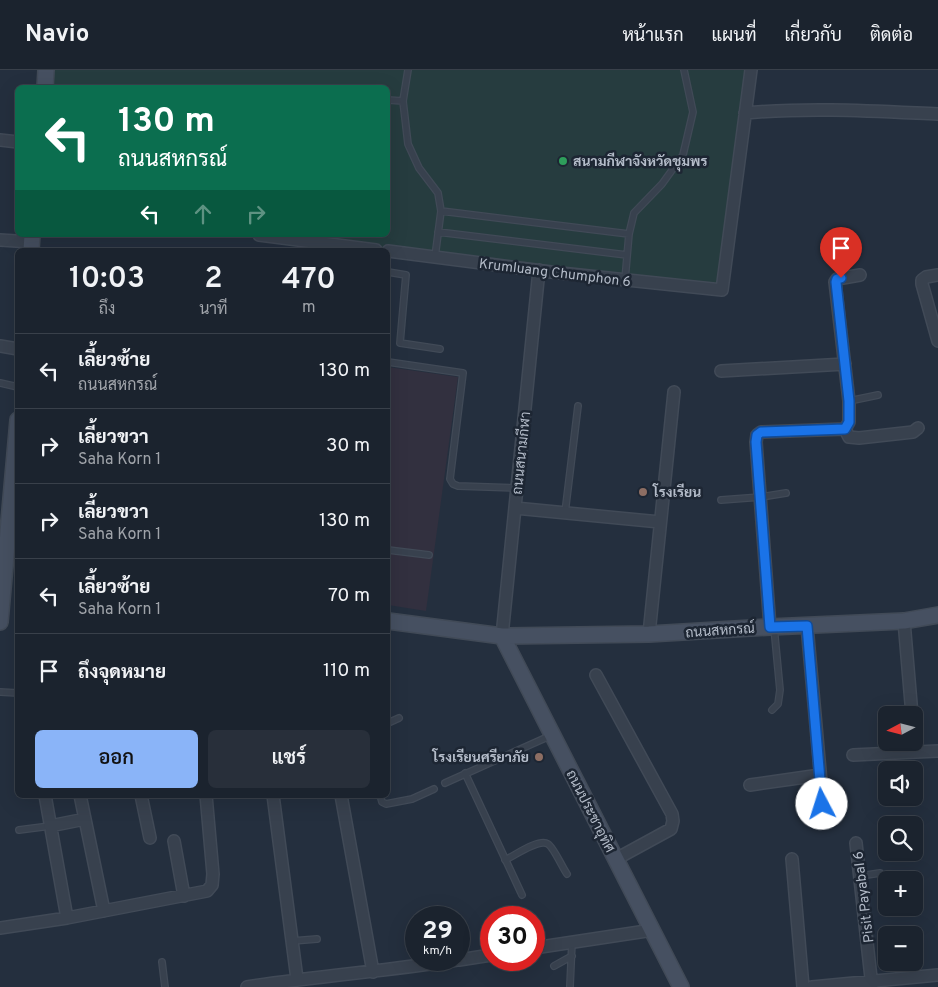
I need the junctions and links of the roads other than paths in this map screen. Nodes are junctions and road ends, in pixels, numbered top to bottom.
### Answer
1 (46, 70) edge
2 (408, 70) edge
3 (684, 70) edge
4 (751, 70) edge
5 (45, 85) edge
6 (390, 100) edge
7 (403, 101) junction
8 (745, 114) junction
9 (938, 114) edge
10 (0, 140) edge
11 (15, 142) edge
12 (441, 211) junction
13 (438, 232) junction
14 (629, 234) junction
15 (275, 237) edge
16 (0, 240) edge
17 (32, 242) edge
18 (361, 248) edge
19 (390, 251) edge
20 (627, 255) junction
21 (434, 257) junction
22 (539, 270) junction
23 (390, 272) edge
24 (860, 275) dead end
25 (938, 275) edge
26 (625, 280) junction
27 (938, 341) edge
28 (0, 346) edge
29 (15, 348) edge
30 (440, 349) dead end
31 (390, 362) edge
32 (845, 364) junction
33 (722, 371) dead end
34 (0, 383) edge
35 (15, 386) edge
36 (674, 392) dead end
37 (878, 395) dead end
38 (849, 401) junction
39 (578, 406) dead end
40 (918, 428) dead end
41 (845, 429) junction
42 (15, 444) edge
43 (517, 488) junction
44 (786, 493) dead end
45 (761, 497) junction
46 (721, 500) dead end
47 (515, 508) junction
48 (564, 513) junction
49 (660, 522) junction
50 (390, 550) edge
51 (429, 554) dead end
52 (7, 571) edge
53 (938, 615) edge
54 (390, 621) edge
55 (904, 621) junction
56 (0, 622) edge
57 (807, 626) junction
58 (772, 627) junction
59 (649, 634) junction
60 (502, 636) junction
61 (596, 675) dead end
62 (0, 692) edge
63 (15, 694) edge
64 (911, 706) edge
65 (772, 710) dead end
66 (399, 718) dead end
67 (390, 722) edge
68 (552, 735) junction
69 (923, 748) edge
70 (884, 751) edge
71 (938, 751) edge
72 (853, 755) dead end
73 (465, 773) junction
74 (820, 776) junction
75 (445, 782) dead end
76 (750, 785) dead end
77 (434, 788) dead end
78 (45, 798) edge
79 (81, 798) edge
80 (142, 798) edge
81 (206, 798) edge
82 (273, 798) edge
83 (342, 798) edge
84 (381, 798) edge
85 (822, 804) dead end
86 (85, 819) junction
87 (50, 826) junction
88 (19, 830) dead end
89 (150, 838) dead end
90 (174, 841) dead end
91 (856, 843) dead end
92 (616, 859) junction
93 (792, 859) dead end
94 (505, 860) junction
95 (878, 873) edge
96 (567, 874) dead end
97 (860, 876) junction
98 (522, 895) dead end
99 (184, 896) junction
100 (104, 911) junction
101 (67, 918) junction
102 (0, 928) edge
103 (653, 930) junction
104 (317, 938) dead end
105 (292, 941) junction
106 (572, 942) junction
107 (545, 946) edge
108 (572, 956) junction
109 (162, 962) dead end
110 (554, 966) dead end
111 (405, 967) edge
112 (373, 972) junction
113 (938, 975) edge
114 (297, 979) junction
115 (872, 984) edge
116 (570, 986) dead end
117 (165, 987) edge
118 (247, 987) edge
119 (681, 987) edge
120 (803, 987) edge
121 (812, 987) edge

1 - 5 street
2 - 7 lane
3 - 14 lane
4 - 8 street
6 - 7 lane
7 - 12 lane
8 - 9 street
8 - 26 street, Krumluang Chumphon 6
10 - 11 street
12 - 13 lane
12 - 14 lane
13 - 20 lane
13 - 21 lane
14 - 20 lane
15 - 18 street
16 - 17 street
19 - 21 street, Krumluang Chumphon 6
20 - 26 lane
21 - 22 street, Krumluang Chumphon 6
22 - 26 street, Krumluang Chumphon 6
22 - 43 street, ถนนสนามกีฬา
23 - 30 lane
24 - 32 street
25 - 27 street
28 - 29 street
31 - 43 lane
32 - 33 street
32 - 38 street
34 - 35 lane
36 - 49 street
37 - 38 lane
38 - 41 street
39 - 48 lane
40 - 41 street
41 - 45 street
42 - 52 street
43 - 47 street, ถนนสนามกีฬา
44 - 45 lane
45 - 46 lane
45 - 58 street
47 - 48 street
47 - 60 street, ถนนสนามกีฬา
48 - 49 street
49 - 59 street
50 - 51 lane
52 - 56 street
53 - 55 street, ถนนสหกรณ์
54 - 60 street, ถนนสหกรณ์
55 - 57 street, ถนนสหกรณ์
55 - 64 street
57 - 58 street, ถนนสหกรณ์
57 - 74 street
58 - 59 street, ถนนสหกรณ์
58 - 65 lane
59 - 60 street, ถนนสหกรณ์
60 - 68 street, ถนนประชาอุทิศ
61 - 92 street
62 - 63 lane
66 - 67 lane
68 - 73 lane
68 - 92 street, ถนนประชาอุทิศ
69 - 71 street
70 - 72 street
73 - 75 lane
73 - 94 lane
74 - 76 street
74 - 85 street
77 - 84 lane
78 - 87 street
79 - 86 street
80 - 89 street
81 - 99 street
82 - 105 street
83 - 112 street
86 - 87 street
86 - 100 street
87 - 88 lane
87 - 101 street
90 - 99 street
91 - 97 street, Pisit Payabal 6
92 - 103 street, ถนนประชาอุทิศ
93 - 120 street
94 - 96 lane
94 - 98 lane
95 - 97 lane
97 - 115 street, Pisit Payabal 6
99 - 100 street
100 - 101 street
101 - 102 street
103 - 106 street
103 - 119 street, ถนนประชาอุทิศ
104 - 105 lane
105 - 114 street
106 - 107 street
106 - 108 lane
108 - 110 lane
108 - 116 lane
109 - 117 lane
111 - 112 street
112 - 114 street
113 - 115 street
114 - 118 street
115 - 121 street

